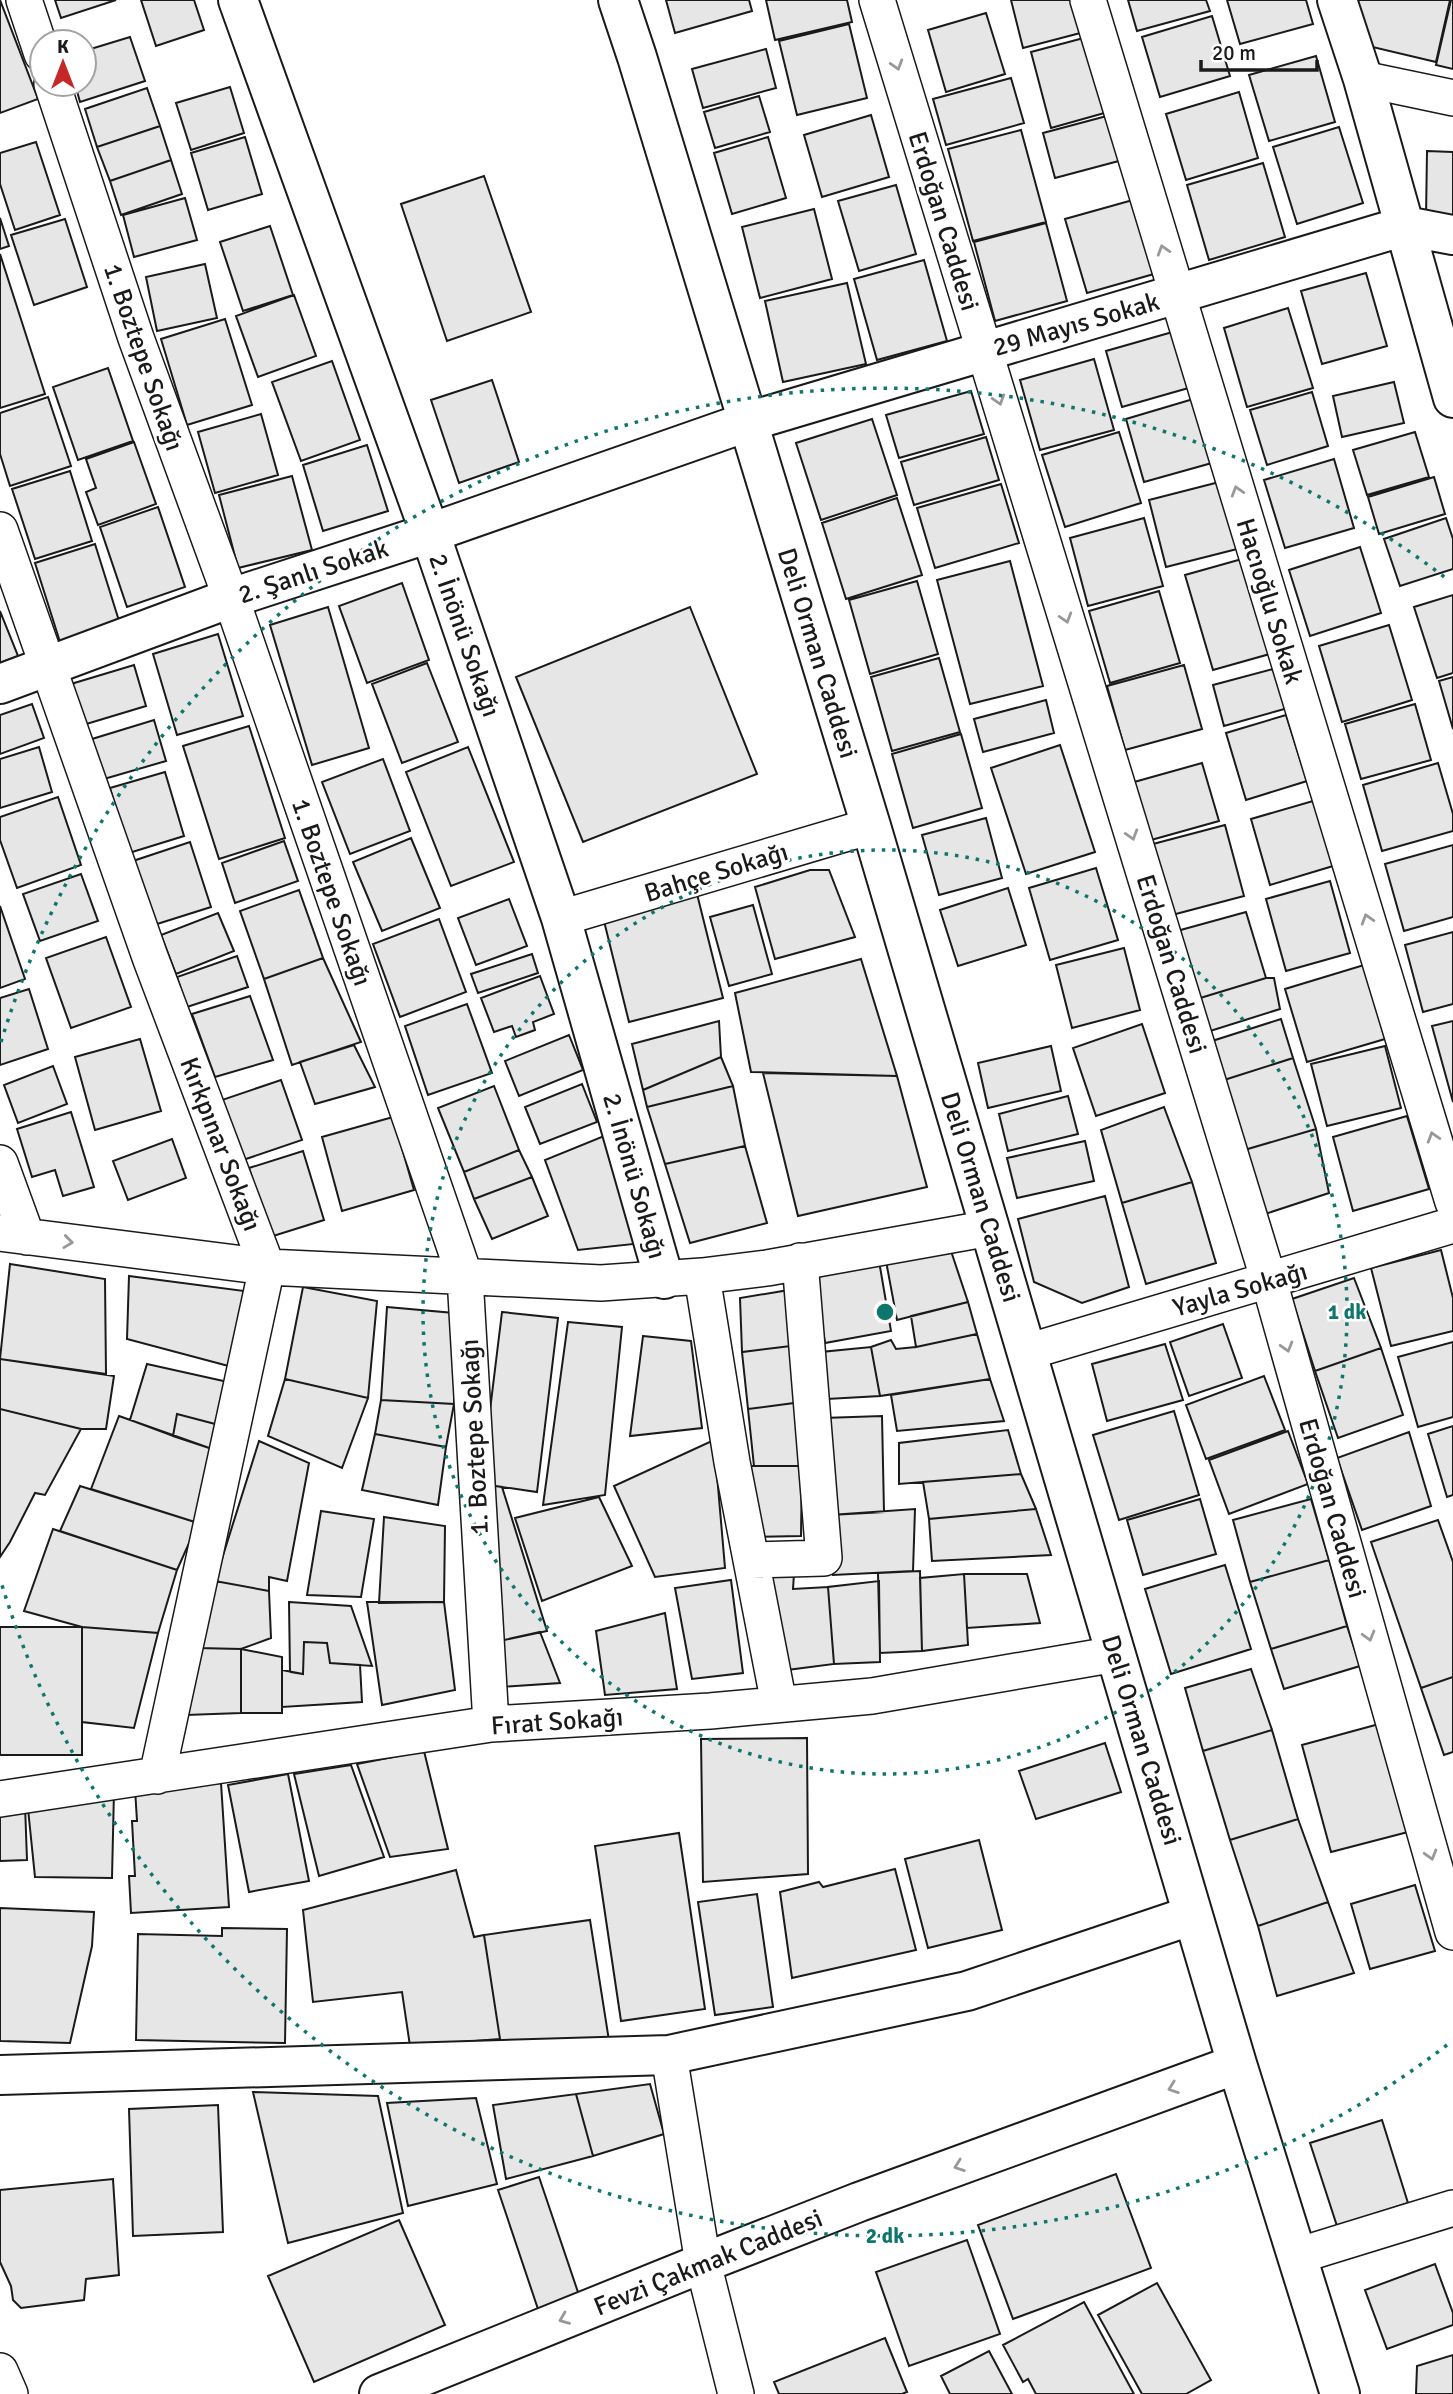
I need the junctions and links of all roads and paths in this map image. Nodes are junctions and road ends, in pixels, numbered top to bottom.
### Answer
1 (24, 0) edge
2 (238, 0) edge
3 (618, 0) edge
4 (877, 0) edge
5 (1088, 0) edge
6 (1337, 0) edge
7 (33, 28) edge
8 (1363, 79) junction
9 (57, 98) edge
10 (1453, 98) edge
11 (1405, 226) junction
12 (1453, 235) edge
13 (1177, 296) junction
14 (984, 350) junction
15 (1453, 398) edge
16 (747, 422) junction
17 (0, 530) edge
18 (430, 533) junction
19 (231, 598) junction
20 (46, 667) junction
21 (0, 684) edge
22 (871, 826) junction
23 (561, 918) junction
24 (0, 1163) edge
25 (1453, 1202) edge
26 (1453, 1225) edge
27 (990, 1228) junction
28 (13, 1235) edge
29 (800, 1261) junction
30 (267, 1267) junction
31 (702, 1276) junction
32 (465, 1277) junction
33 (664, 1279) junction
34 (1269, 1281) junction
35 (1027, 1352) junction
36 (751, 1559) junction
37 (1116, 1654) junction
38 (779, 1704) junction
39 (491, 1724) junction
40 (157, 1776) junction
41 (0, 1799) edge
42 (1194, 1915) junction
43 (1453, 1932) edge
44 (669, 2055) junction
45 (1237, 2064) junction
46 (0, 2075) edge
47 (1453, 2208) edge
48 (1297, 2256) junction
49 (703, 2263) junction
50 (0, 2371) edge
51 (10, 2394) edge
52 (379, 2394) edge
53 (736, 2394) edge
54 (1340, 2394) edge

1 - 7 street
2 - 18 street, 2. İnönü Sokağı
3 - 16 street, Deli Orman Caddesi
4 -> 14 street, Erdoğan Caddesi
13 -> 5 street, Hacıoğlu Sokak
6 - 8 street
8 - 10 street
8 - 11 street
9 - 19 street, 1. Boztepe Sokağı
11 - 12 street
11 - 13 street, 29 Mayıs Sokak
11 - 15 street
13 - 14 street, 29 Mayıs Sokak
25 -> 13 street, Hacıoğlu Sokak
14 - 16 street, 29 Mayıs Sokak
14 -> 34 street, Erdoğan Caddesi
16 - 18 street, 2. Şanlı Sokak
16 - 22 street, Deli Orman Caddesi
17 - 20 street, Kırkpınar Sokağı
18 - 19 street, 2. Şanlı Sokak
18 - 23 street, 2. İnönü Sokağı
19 - 20 street, 2. Şanlı Sokak
19 - 32 street, 1. Boztepe Sokağı
20 - 21 street, 2. Şanlı Sokak
20 - 30 street, Kırkpınar Sokağı
22 - 23 street, Bahçe Sokağı
22 - 27 street, Deli Orman Caddesi
23 - 33 street, 2. İnönü Sokağı
24 - 28 street
26 - 34 street, Yayla Sokağı
27 - 29 street
27 - 35 street, Deli Orman Caddesi
28 -> 30 street
29 - 31 street
29 - 36 street
30 - 32 street
30 - 40 street
31 - 33 street
31 - 36 street
32 - 33 street
32 - 39 street, 1. Boztepe Sokağı
34 - 35 street, Yayla Sokağı
34 -> 43 street, Erdoğan Caddesi
35 - 37 street, Deli Orman Caddesi
36 - 38 street
37 - 38 street, Fırat Sokağı
37 - 42 street, Deli Orman Caddesi
38 - 39 street, Fırat Sokağı
39 - 40 street, Fırat Sokağı
40 - 41 street, Fırat Sokağı
42 - 44 street
42 - 45 street, Deli Orman Caddesi
44 - 46 street
44 - 49 street
45 - 48 street, Deli Orman Caddesi
45 -> 49 street, Fevzi Çakmak Caddesi
47 - 48 street
48 - 54 street, Deli Orman Caddesi
49 -> 52 street, Fevzi Çakmak Caddesi
49 - 53 street
50 - 51 street

